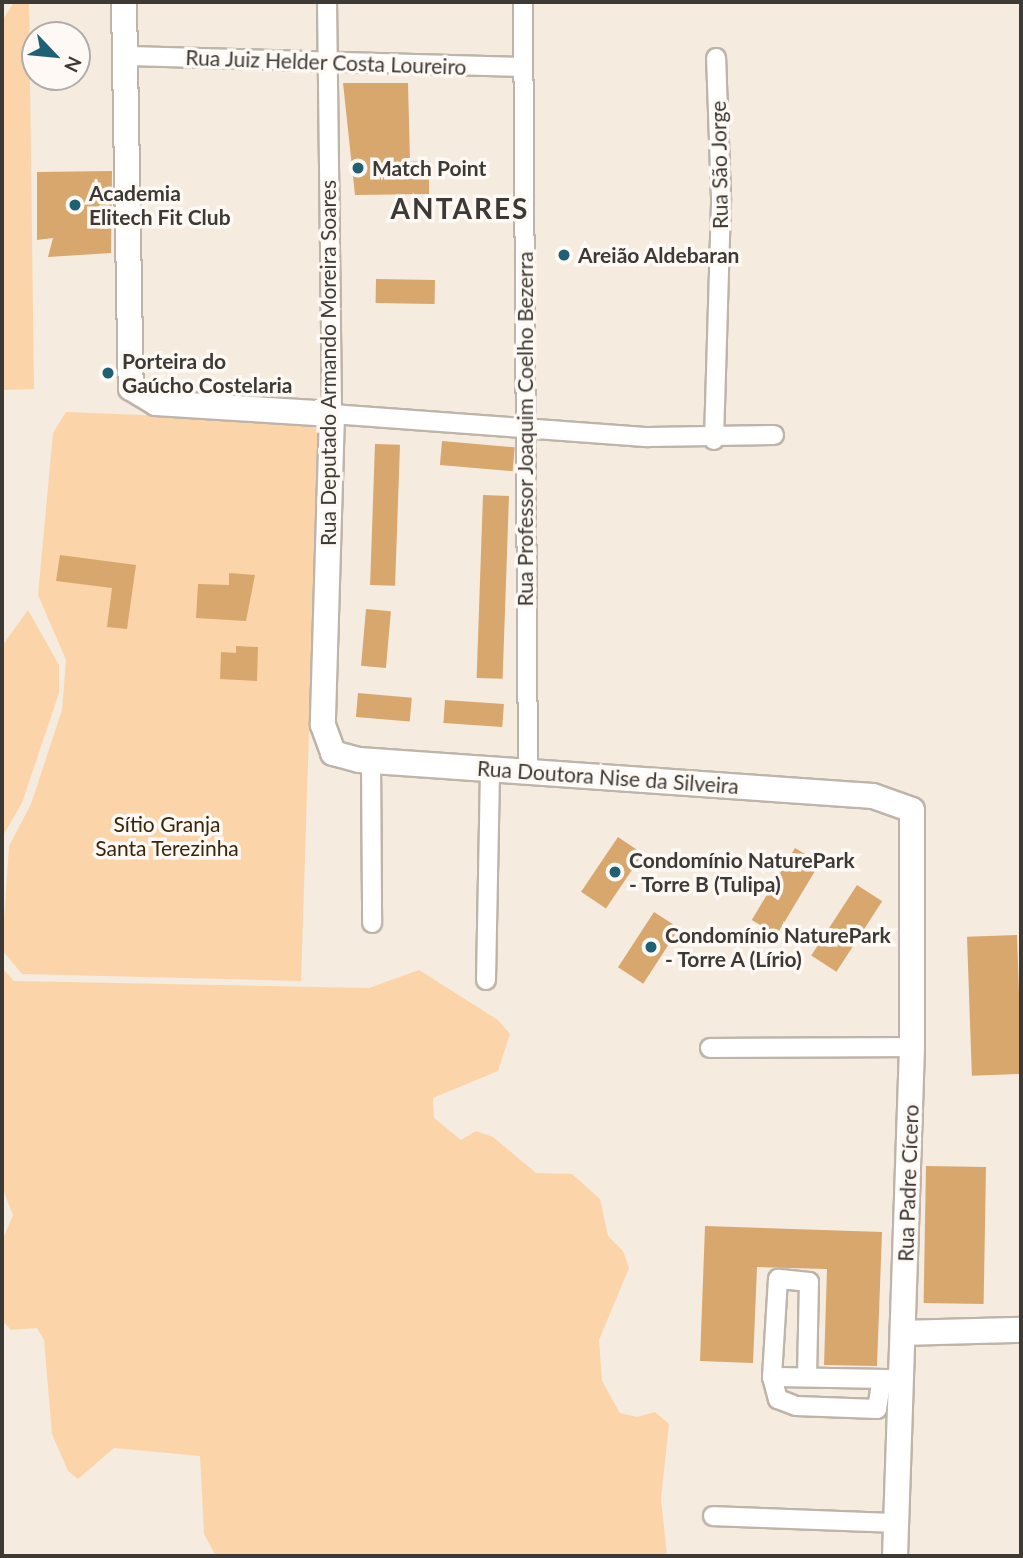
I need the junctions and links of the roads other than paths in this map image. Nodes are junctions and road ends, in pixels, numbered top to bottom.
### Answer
1 (124, 2) edge
2 (327, 2) edge
3 (523, 2) edge
4 (129, 56) junction
5 (716, 58) dead end
6 (328, 64) junction
7 (522, 67) junction
8 (332, 414) junction
9 (526, 431) junction
10 (774, 435) dead end
11 (714, 440) junction
12 (323, 725) joint
13 (371, 760) junction
14 (490, 768) junction
15 (528, 772) junction
16 (912, 810) joint
17 (372, 923) dead end
18 (486, 980) dead end
19 (912, 1047) junction
20 (710, 1048) dead end
21 (1021, 1330) edge
22 (903, 1333) junction
23 (772, 1377) junction
24 (807, 1377) junction
25 (892, 1379) junction
26 (713, 1516) dead end
27 (896, 1523) junction
28 (895, 1556) edge

1 - 4 street
2 - 6 street, Rua Deputado Armando Moreira Soares
3 - 7 street, Rua Professor Joaquim Coelho Bezerra
4 - 6 street, Rua Juiz Helder Costa Loureiro
4 - 8 street
5 - 11 street, Rua São Jorge
6 - 7 street, Rua Juiz Helder Costa Loureiro
6 - 8 street, Rua Deputado Armando Moreira Soares
7 - 9 street, Rua Professor Joaquim Coelho Bezerra
8 - 9 street
8 - 12 street, Rua Deputado Armando Moreira Soares
9 - 11 street
9 - 15 street, Rua Professor Joaquim Coelho Bezerra
10 - 11 street
12 - 13 street, Rua Doutora Nise da Silveira
13 - 14 street, Rua Doutora Nise da Silveira
13 - 17 street
14 - 15 street, Rua Doutora Nise da Silveira
14 - 18 street
15 - 16 street, Rua Doutora Nise da Silveira
16 - 19 street, Rua Padre Cícero
19 - 20 street
19 - 22 street, Rua Padre Cícero
21 - 22 street
22 - 25 street, Rua Padre Cícero
23 - 24 street
23 - 24 street
23 - 25 street
24 - 25 street
25 - 27 street, Rua Padre Cícero
26 - 27 street
27 - 28 street, Rua Padre Cícero

